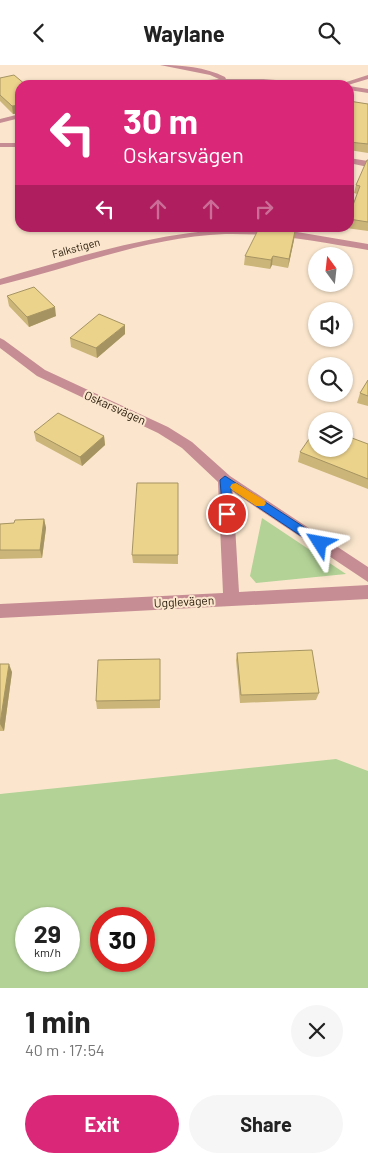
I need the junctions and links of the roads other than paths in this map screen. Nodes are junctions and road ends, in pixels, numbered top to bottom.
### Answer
1 (164, 65) edge
2 (368, 77) edge
3 (228, 80) joint
4 (263, 80) edge
5 (354, 81) edge
6 (354, 90) edge
7 (368, 91) edge
8 (15, 117) edge
9 (0, 121) edge
10 (0, 145) edge
11 (15, 145) edge
12 (354, 162) edge
13 (368, 164) edge
14 (239, 232) edge
15 (264, 232) edge
16 (368, 247) edge
17 (0, 282) edge
18 (0, 342) edge
19 (225, 480) junction
20 (368, 575) edge
21 (368, 592) edge
22 (231, 600) junction
23 (0, 611) edge

1 - 3 street
2 - 5 street
3 - 4 street
6 - 7 street
8 - 9 street
10 - 11 street
12 - 13 street
14 - 17 street, Falkstigen
15 - 16 street, Falkstigen
18 - 19 street, Oskarsvägen
19 - 20 street, Oskarsvägen
19 - 22 street
21 - 22 street, Ugglevägen
22 - 23 street, Ugglevägen

